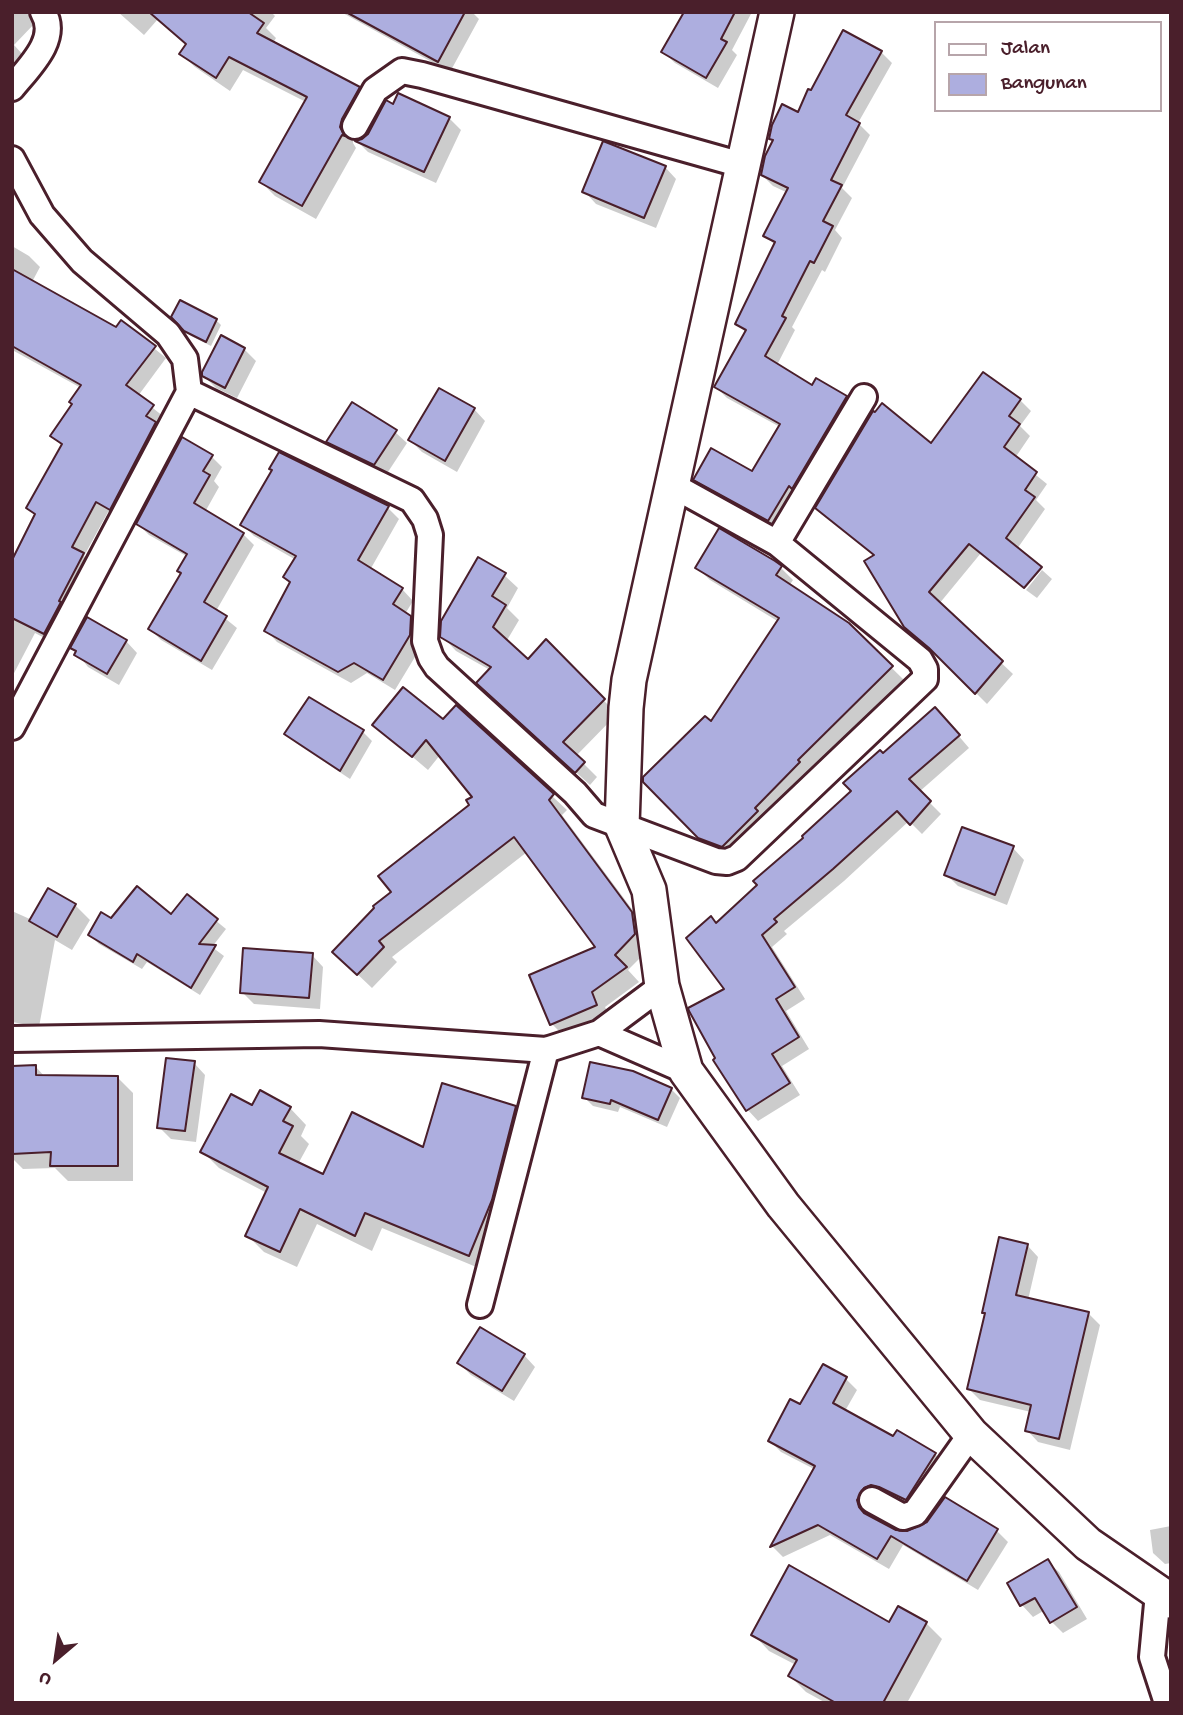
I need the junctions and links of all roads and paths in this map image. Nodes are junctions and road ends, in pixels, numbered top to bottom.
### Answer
1 (43, 12) edge
2 (777, 12) edge
3 (12, 88) edge
4 (355, 126) dead end
5 (12, 159) edge
6 (742, 165) junction
7 (190, 392) junction
8 (864, 397) dead end
9 (672, 485) junction
10 (777, 543) junction
11 (12, 727) edge
12 (622, 826) junction
13 (662, 986) junction
14 (599, 1033) junction
15 (12, 1039) edge
16 (545, 1050) junction
17 (686, 1071) junction
18 (480, 1305) dead end
19 (971, 1434) junction
20 (872, 1500) dead end
21 (1165, 1597) edge
22 (1167, 1703) edge

1 - 3 street
2 - 6 street
4 - 6 street
5 - 7 street
6 - 9 street
7 - 11 street
7 - 12 street
8 - 10 street
9 - 10 street
9 - 12 street
10 - 12 street
12 - 13 street
13 - 14 street
13 - 17 street
14 - 16 street
14 - 17 street
15 - 16 street
16 - 18 street
17 - 19 street
19 - 20 street
19 - 21 street
21 - 22 street

